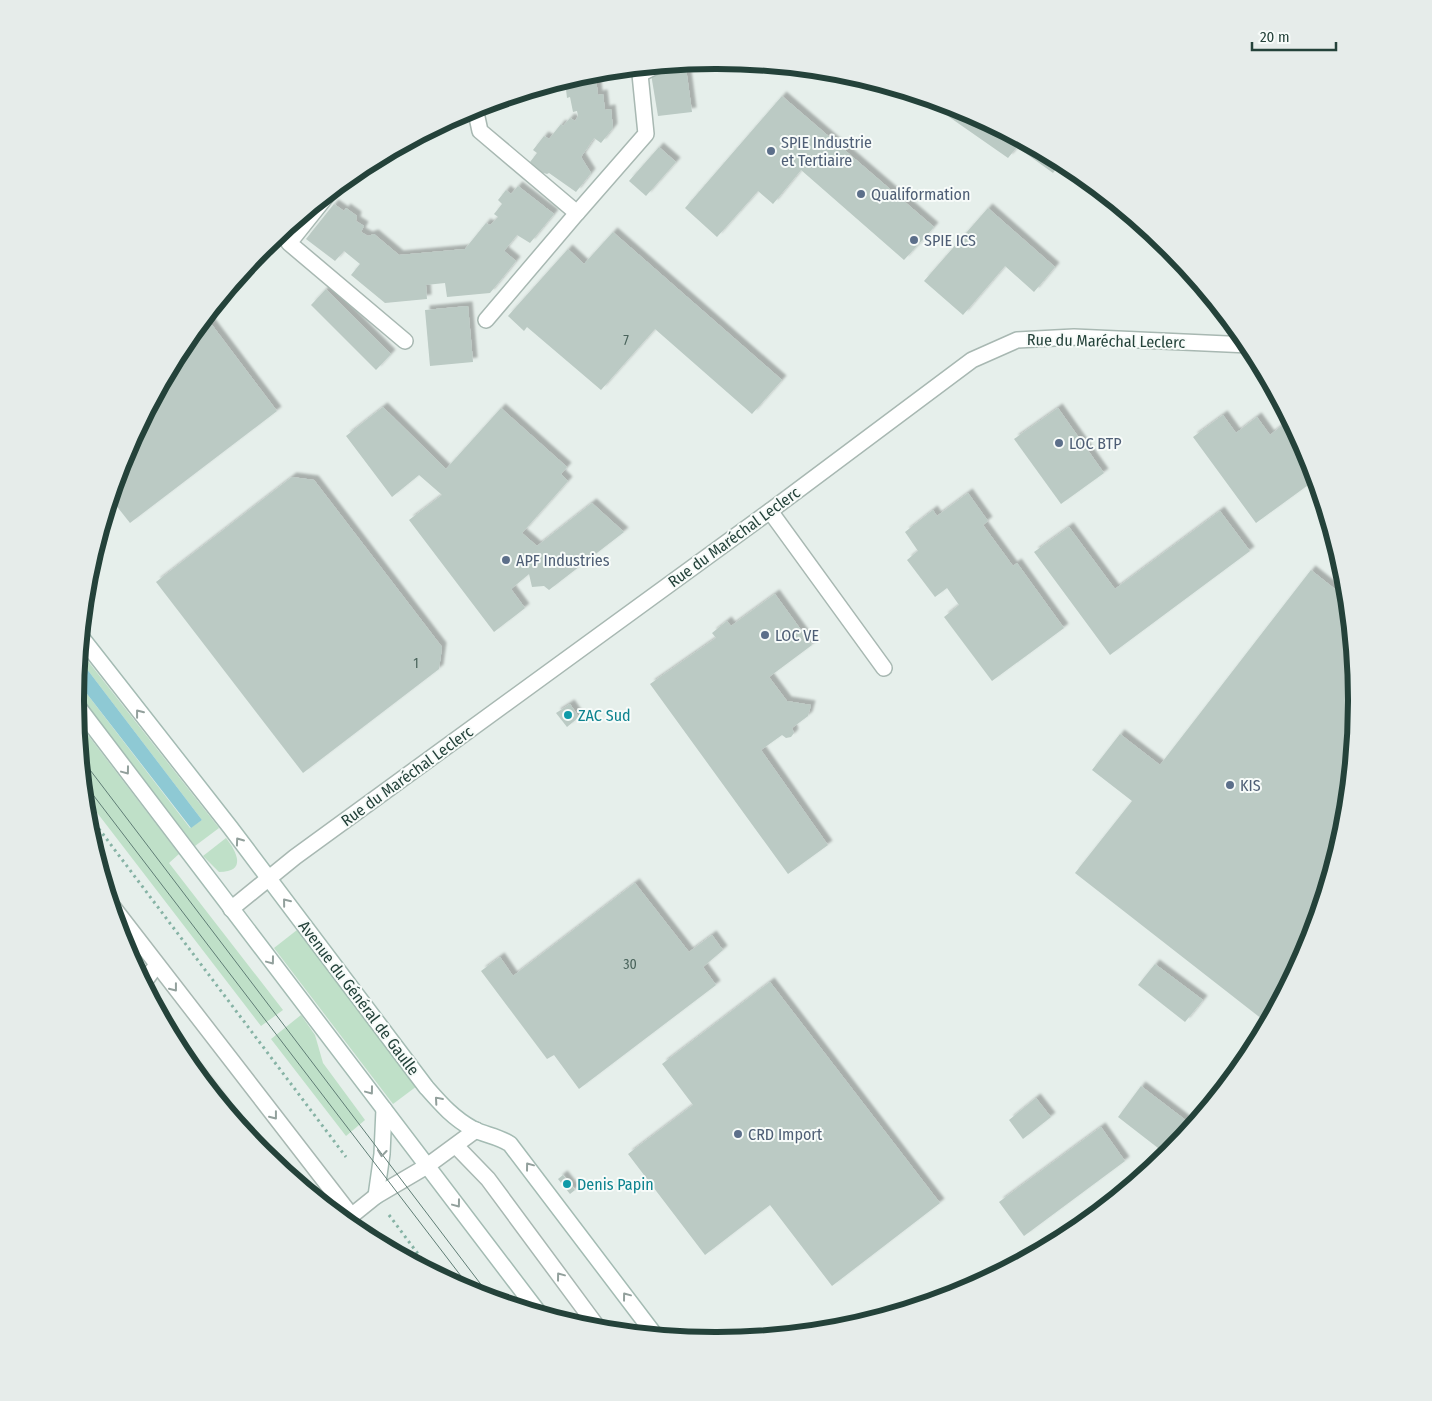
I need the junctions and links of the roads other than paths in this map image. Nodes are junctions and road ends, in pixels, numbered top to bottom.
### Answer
1 (641, 73) edge
2 (476, 116) edge
3 (577, 213) junction
4 (310, 217) edge
5 (486, 320) dead end
6 (405, 341) dead end
7 (1237, 345) edge
8 (770, 512) junction
9 (87, 645) edge
10 (884, 668) dead end
11 (85, 716) edge
12 (268, 880) junction
13 (231, 909) junction
14 (126, 925) edge
15 (156, 966) junction
16 (148, 977) edge
17 (384, 1109) junction
18 (476, 1130) junction
19 (456, 1146) junction
20 (427, 1166) junction
21 (376, 1196) junction
22 (341, 1209) edge
23 (351, 1216) edge
24 (533, 1305) edge
25 (591, 1320) edge
26 (650, 1329) edge

1 - 3 street
2 - 3 street
3 - 5 street
4 - 6 street
7 - 8 street, Rue du Maréchal Leclerc
8 - 10 street
8 - 12 street, Rue du Maréchal Leclerc
12 -> 9 street, Avenue du Général de Gaulle
11 -> 13 street
12 - 13 street, Rue du Maréchal Leclerc
18 -> 12 street, Avenue du Général de Gaulle
13 -> 17 street
14 - 15 street
15 - 16 street
15 -> 22 street
17 - 20 street
17 -> 21 street
18 - 19 street
26 -> 18 street, Avenue du Général de Gaulle
19 - 20 street
25 -> 19 street
20 - 21 street
20 -> 24 street
21 - 23 street

